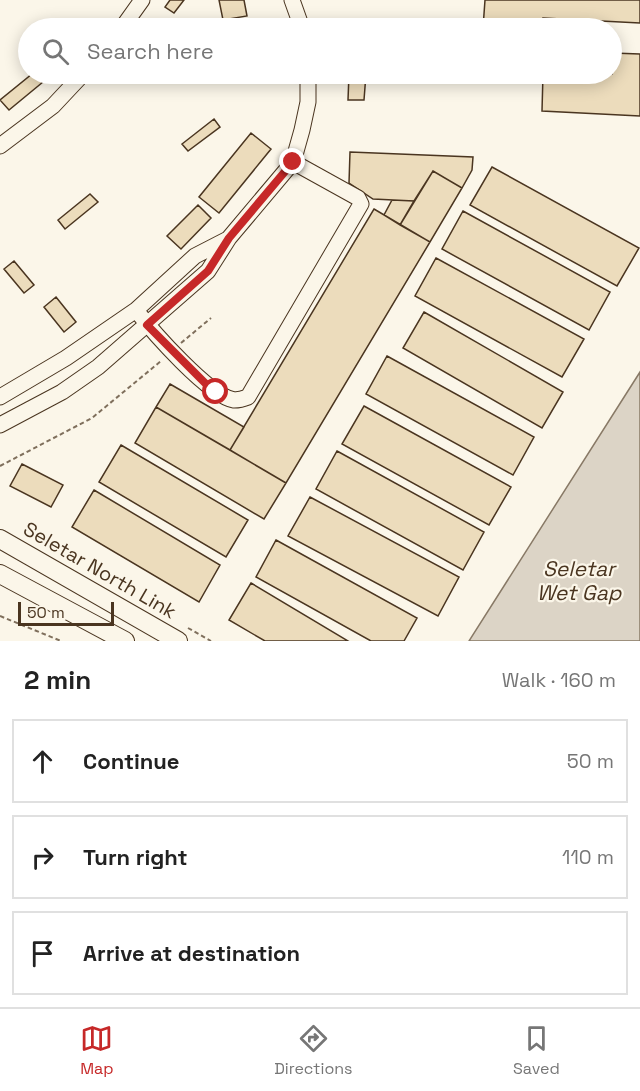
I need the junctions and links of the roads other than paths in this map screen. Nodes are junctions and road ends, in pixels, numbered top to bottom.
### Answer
1 (142, 0) edge
2 (292, 0) edge
3 (129, 18) edge
4 (298, 18) edge
5 (74, 84) edge
6 (308, 84) edge
7 (0, 146) edge
8 (293, 162) junction
9 (229, 238) junction
10 (136, 310) junction
11 (147, 325) junction
12 (0, 397) edge
13 (0, 425) edge
14 (0, 539) edge
15 (0, 574) edge
16 (125, 641) edge
17 (178, 641) edge

1 - 3 lane
2 - 4 lane
5 - 7 lane
6 - 8 lane
8 - 9 lane
8 - 11 lane
9 - 10 lane
9 - 11 lane
10 - 11 lane
10 - 12 lane
11 - 13 lane
14 - 17 main road, Seletar North Link
15 - 16 main road

